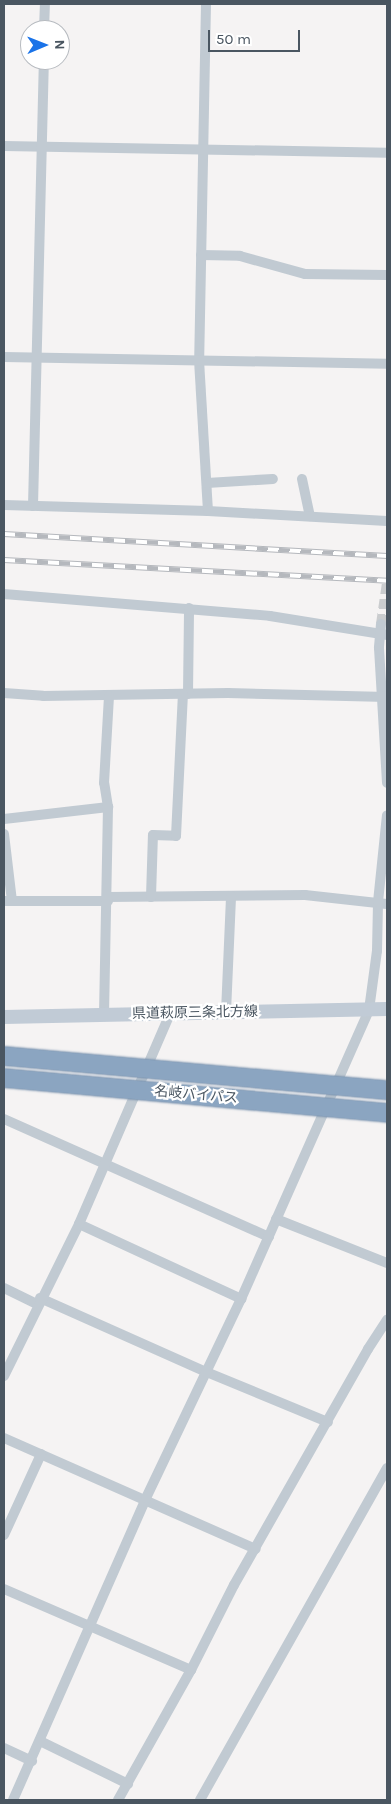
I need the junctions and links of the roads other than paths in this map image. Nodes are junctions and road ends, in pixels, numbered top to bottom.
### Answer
1 (45, 4) edge
2 (206, 4) edge
3 (44, 20) edge
4 (44, 70) edge
5 (4, 146) edge
6 (42, 146) junction
7 (203, 150) junction
8 (387, 154) edge
9 (201, 255) junction
10 (387, 275) edge
11 (4, 357) edge
12 (39, 358) junction
13 (199, 360) junction
14 (387, 364) edge
15 (273, 479) dead end
16 (302, 479) dead end
17 (207, 483) junction
18 (4, 505) edge
19 (34, 506) junction
20 (208, 511) junction
21 (310, 516) junction
22 (387, 520) edge
23 (4, 594) edge
24 (189, 608) junction
25 (383, 631) edge
26 (4, 693) edge
27 (186, 694) junction
28 (109, 696) junction
29 (384, 696) edge
30 (387, 783) edge
31 (108, 807) junction
32 (387, 815) edge
33 (4, 819) edge
34 (4, 834) edge
35 (231, 896) junction
36 (151, 897) junction
37 (108, 899) junction
38 (8, 901) edge
39 (383, 903) edge
40 (387, 1009) edge
41 (369, 1010) junction
42 (226, 1012) junction
43 (170, 1014) junction
44 (104, 1015) junction
45 (4, 1017) edge
46 (4, 1056) edge
47 (4, 1078) edge
48 (387, 1090) edge
49 (387, 1113) edge
50 (4, 1119) edge
51 (105, 1162) junction
52 (276, 1219) junction
53 (78, 1224) junction
54 (269, 1237) junction
55 (387, 1263) edge
56 (4, 1288) edge
57 (241, 1299) junction
58 (39, 1301) junction
59 (387, 1320) edge
60 (204, 1372) junction
61 (4, 1376) edge
62 (328, 1422) junction
63 (4, 1438) edge
64 (41, 1454) junction
65 (387, 1468) edge
66 (146, 1498) junction
67 (4, 1535) edge
68 (256, 1549) junction
69 (4, 1589) edge
70 (91, 1629) junction
71 (191, 1670) junction
72 (40, 1741) junction
73 (4, 1748) edge
74 (32, 1761) junction
75 (128, 1784) junction
76 (13, 1800) edge
77 (118, 1800) edge
78 (200, 1800) edge

1 - 3 street
2 - 7 street
4 - 6 street
5 - 6 street
6 - 7 street
6 - 12 street
7 - 8 street
7 - 9 street
9 - 10 street
9 - 13 street
11 - 12 street
12 - 13 street
12 - 19 street
13 - 14 street
13 - 17 street
15 - 17 street
16 - 21 street
17 - 20 street
18 - 19 street
19 - 20 street
20 - 21 street
21 - 22 street
23 - 24 street
24 - 25 street
24 - 27 street
25 - 29 street
26 - 28 street
27 - 28 street
27 - 29 street
27 - 36 street
28 - 31 street
29 - 30 street
31 - 33 street
31 - 37 street
32 - 39 street
34 - 38 street
35 - 36 street
35 - 39 street
35 - 42 street
36 - 37 street
37 - 38 street
37 - 44 street
39 - 41 street
40 - 41 main road, 県道萩原三条北方線
41 - 42 main road, 県道萩原三条北方線
41 - 52 street
42 - 43 main road, 県道萩原三条北方線
43 - 44 main road, 県道萩原三条北方線
43 - 51 street
44 - 45 main road, 県道萩原三条北方線
46 - 48 highway, 名岐バイパス, bridge
47 - 49 highway, 名岐バイパス, bridge
50 - 51 street
51 - 53 street
51 - 54 street
52 - 54 street
52 - 55 street
53 - 57 street
53 - 58 street
54 - 57 street
56 - 58 street
57 - 60 street
58 - 60 street
58 - 61 street
59 - 62 street
60 - 62 street
60 - 66 street
62 - 68 street
63 - 64 street
64 - 66 street
64 - 67 street
65 - 78 street
66 - 68 street
66 - 70 street
68 - 71 street
69 - 70 street
70 - 71 street
70 - 72 street
71 - 75 street
72 - 74 street
72 - 75 street
73 - 74 street
74 - 76 street
75 - 77 street

